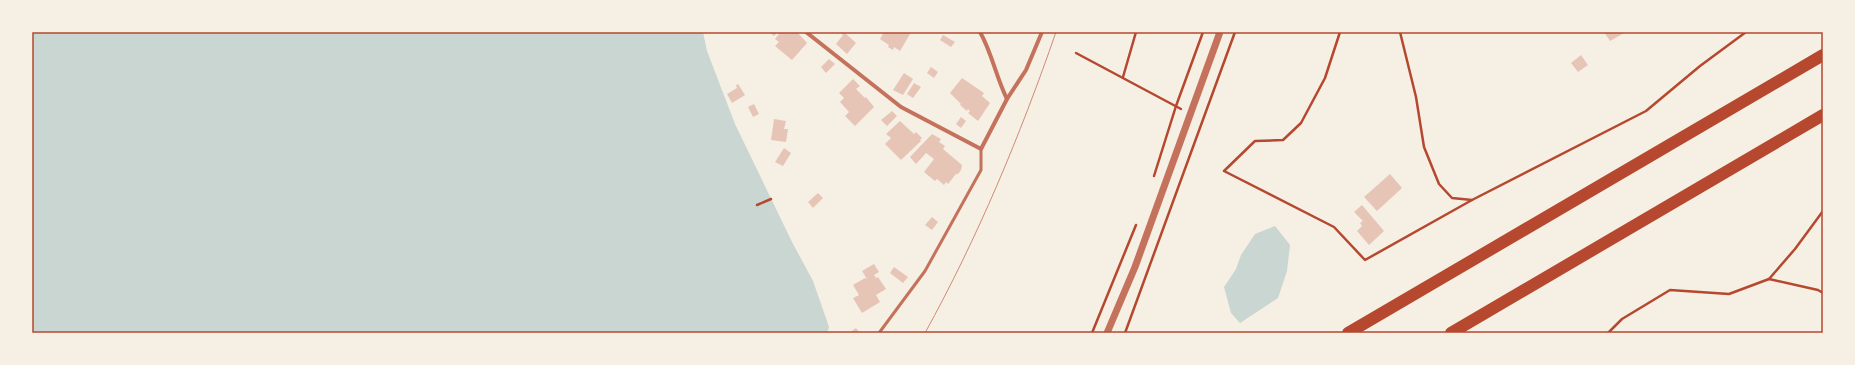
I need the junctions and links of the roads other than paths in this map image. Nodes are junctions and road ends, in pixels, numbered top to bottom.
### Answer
1 (806, 32) edge
2 (980, 32) edge
3 (1042, 32) edge
4 (1220, 32) edge
5 (1823, 55) edge
6 (1007, 99) junction
7 (1823, 114) edge
8 (981, 149) junction
9 (879, 333) edge
10 (1107, 333) edge
11 (1348, 333) edge
12 (1452, 333) edge

1 - 8 street
2 - 6 street
3 - 6 street
4 - 10 street
5 - 11 highway
6 - 8 street
7 - 12 highway
8 - 9 lane

